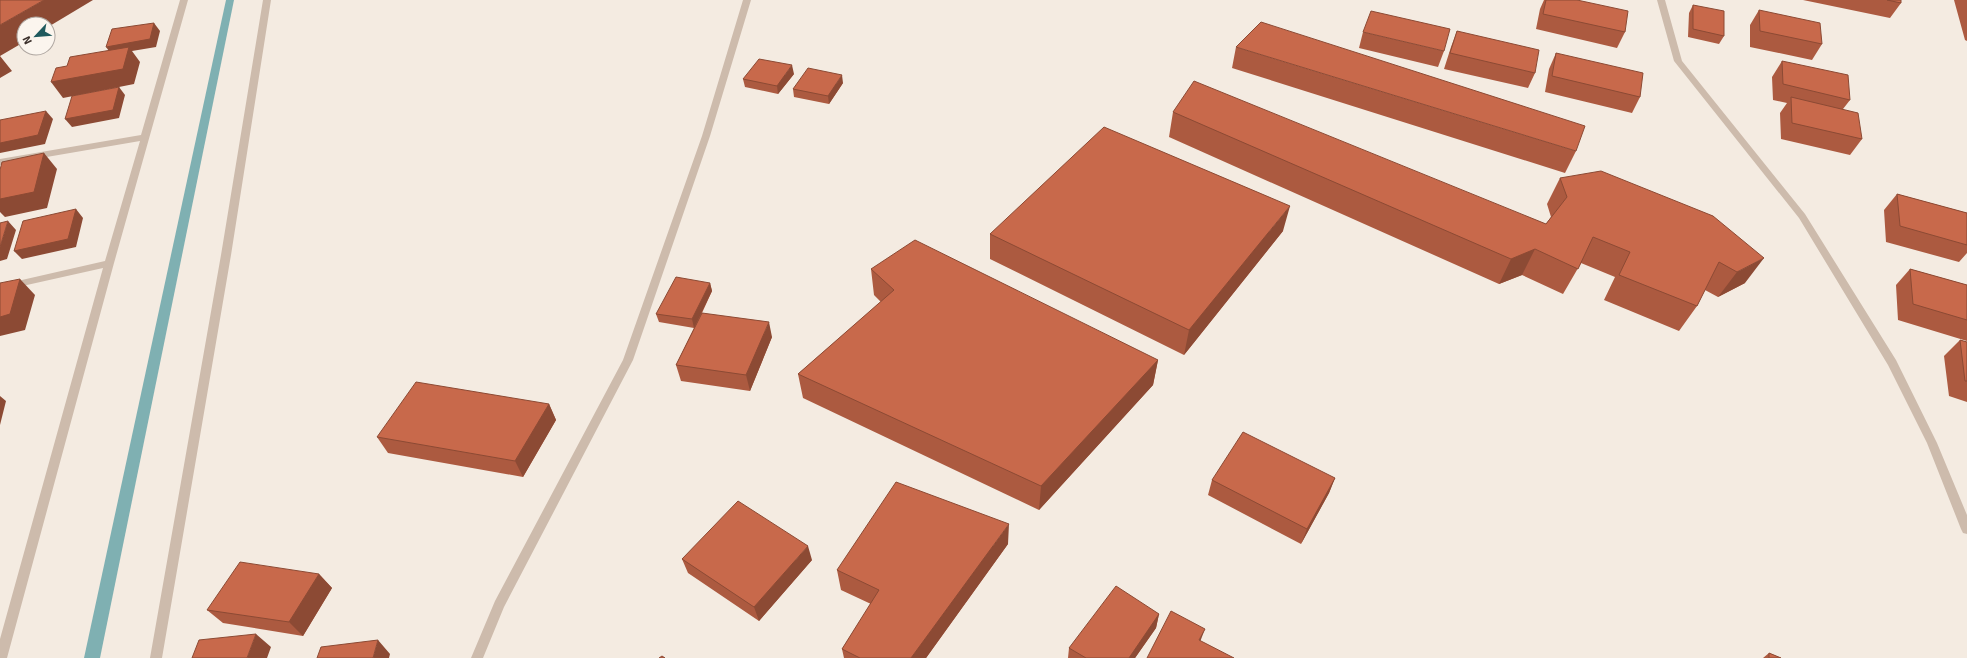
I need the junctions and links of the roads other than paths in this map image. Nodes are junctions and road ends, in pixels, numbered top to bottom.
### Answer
1 (184, 0) edge
2 (267, 0) edge
3 (747, 0) edge
4 (1661, 0) edge
5 (146, 137) junction
6 (0, 162) edge
7 (109, 263) junction
8 (0, 288) edge
9 (1967, 529) edge
10 (1, 658) edge
11 (156, 658) edge
12 (477, 658) edge

1 - 5 street
2 - 11 street
3 - 12 street
4 - 9 street
5 - 6 street
5 - 7 street
7 - 8 street
7 - 10 street

